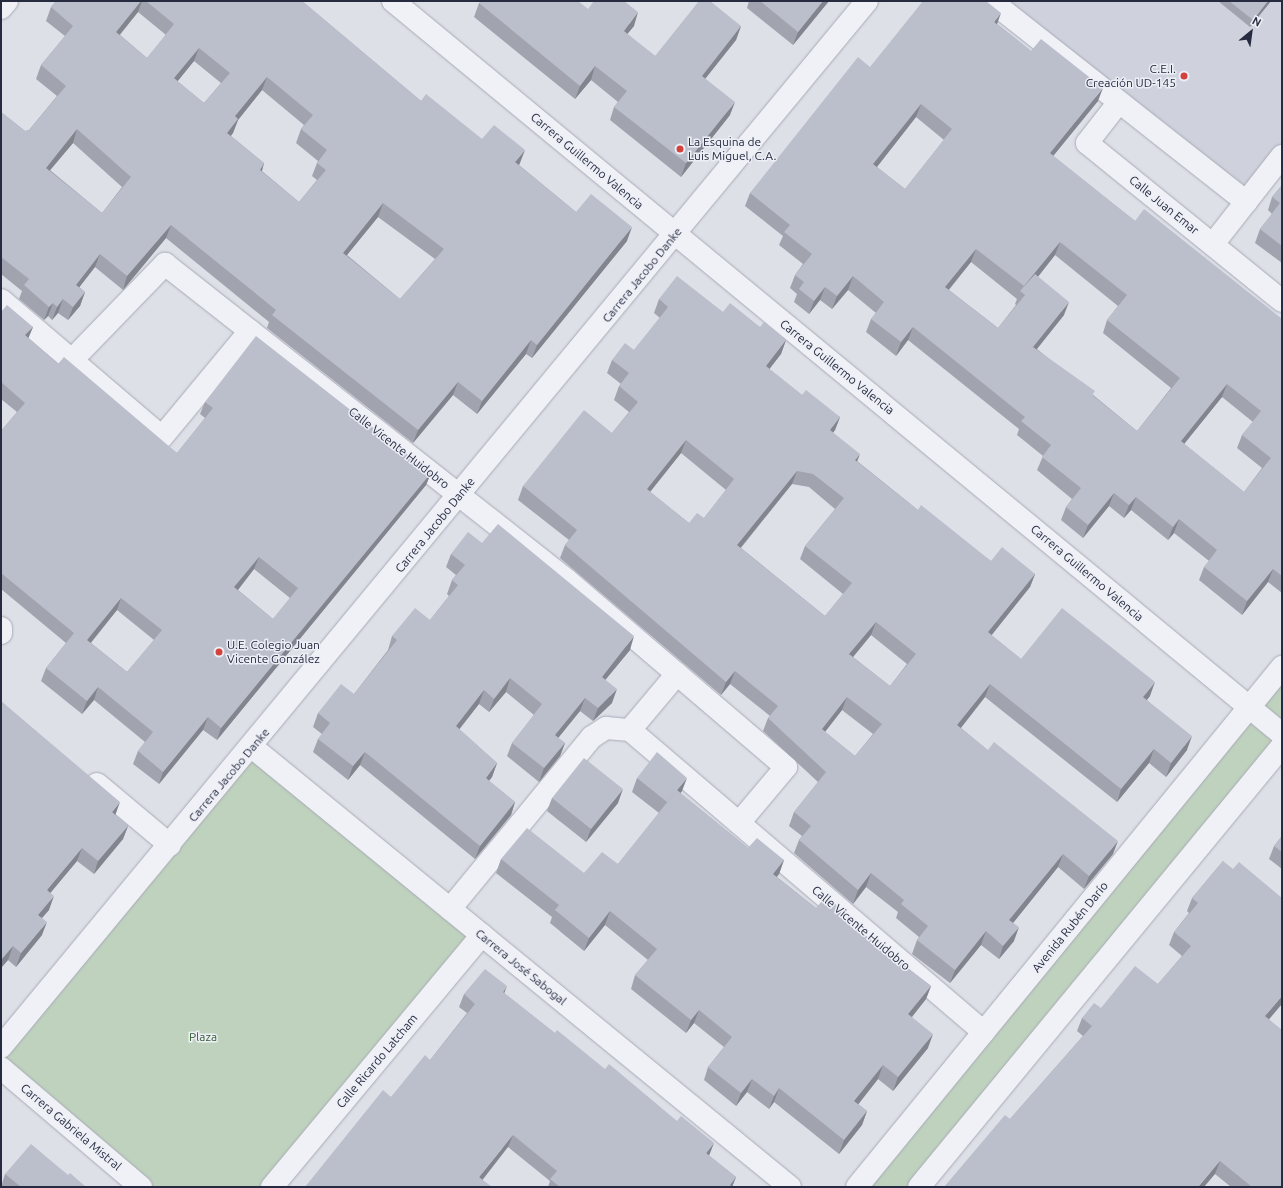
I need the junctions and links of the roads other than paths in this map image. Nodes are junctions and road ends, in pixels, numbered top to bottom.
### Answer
1 (7, 1) edge
2 (867, 1) edge
3 (991, 1) edge
4 (403, 4) edge
5 (1, 8) edge
6 (1119, 102) junction
7 (1282, 156) edge
8 (1246, 202) junction
9 (675, 234) junction
10 (1213, 244) junction
11 (1, 300) edge
12 (1282, 301) edge
13 (250, 331) junction
14 (72, 360) junction
15 (460, 495) junction
16 (1, 628) edge
17 (1, 633) edge
18 (1282, 667) edge
19 (677, 674) junction
20 (1249, 707) junction
21 (630, 730) junction
22 (1282, 734) edge
23 (1282, 746) edge
24 (252, 747) junction
25 (79, 769) edge
26 (739, 823) junction
27 (170, 845) junction
28 (450, 909) junction
29 (482, 935) junction
30 (984, 1032) junction
31 (1, 1047) edge
32 (1, 1068) edge
33 (275, 1186) edge
34 (141, 1187) edge
35 (790, 1187) edge
36 (857, 1187) edge
37 (919, 1187) edge

1 - 5 street
2 - 9 street, Carrera Jacobo Danke
3 - 6 street
4 - 9 street, Carrera Guillermo Valencia
6 - 8 street
6 - 10 street, Calle Juan Emar
7 - 8 street
8 - 10 street
9 - 15 street, Carrera Jacobo Danke
9 - 20 street, Carrera Guillermo Valencia
10 - 12 street, Calle Juan Emar
11 - 14 street
13 - 14 street, Calle Vicente Huidobro
13 - 14 street
13 - 15 street, Calle Vicente Huidobro
15 - 19 street, Calle Vicente Huidobro
15 - 24 street, Carrera Jacobo Danke
16 - 17 street
18 - 20 street, Avenida Rubén Darío
19 - 21 street
19 - 26 street, Calle Vicente Huidobro
20 - 22 street, Carrera Guillermo Valencia
20 - 30 street, Avenida Rubén Darío
21 - 26 street, Calle Vicente Huidobro
21 - 28 street
23 - 37 street
24 - 27 street, Carrera Jacobo Danke
24 - 28 street, Carrera José Sabogal
25 - 27 street
26 - 30 street, Calle Vicente Huidobro
27 - 31 street, Carrera Jacobo Danke
28 - 29 street, Carrera José Sabogal
29 - 33 street, Calle Ricardo Latcham
29 - 35 street, Carrera José Sabogal
30 - 36 street, Avenida Rubén Darío
32 - 34 street, Carrera Gabriela Mistral

